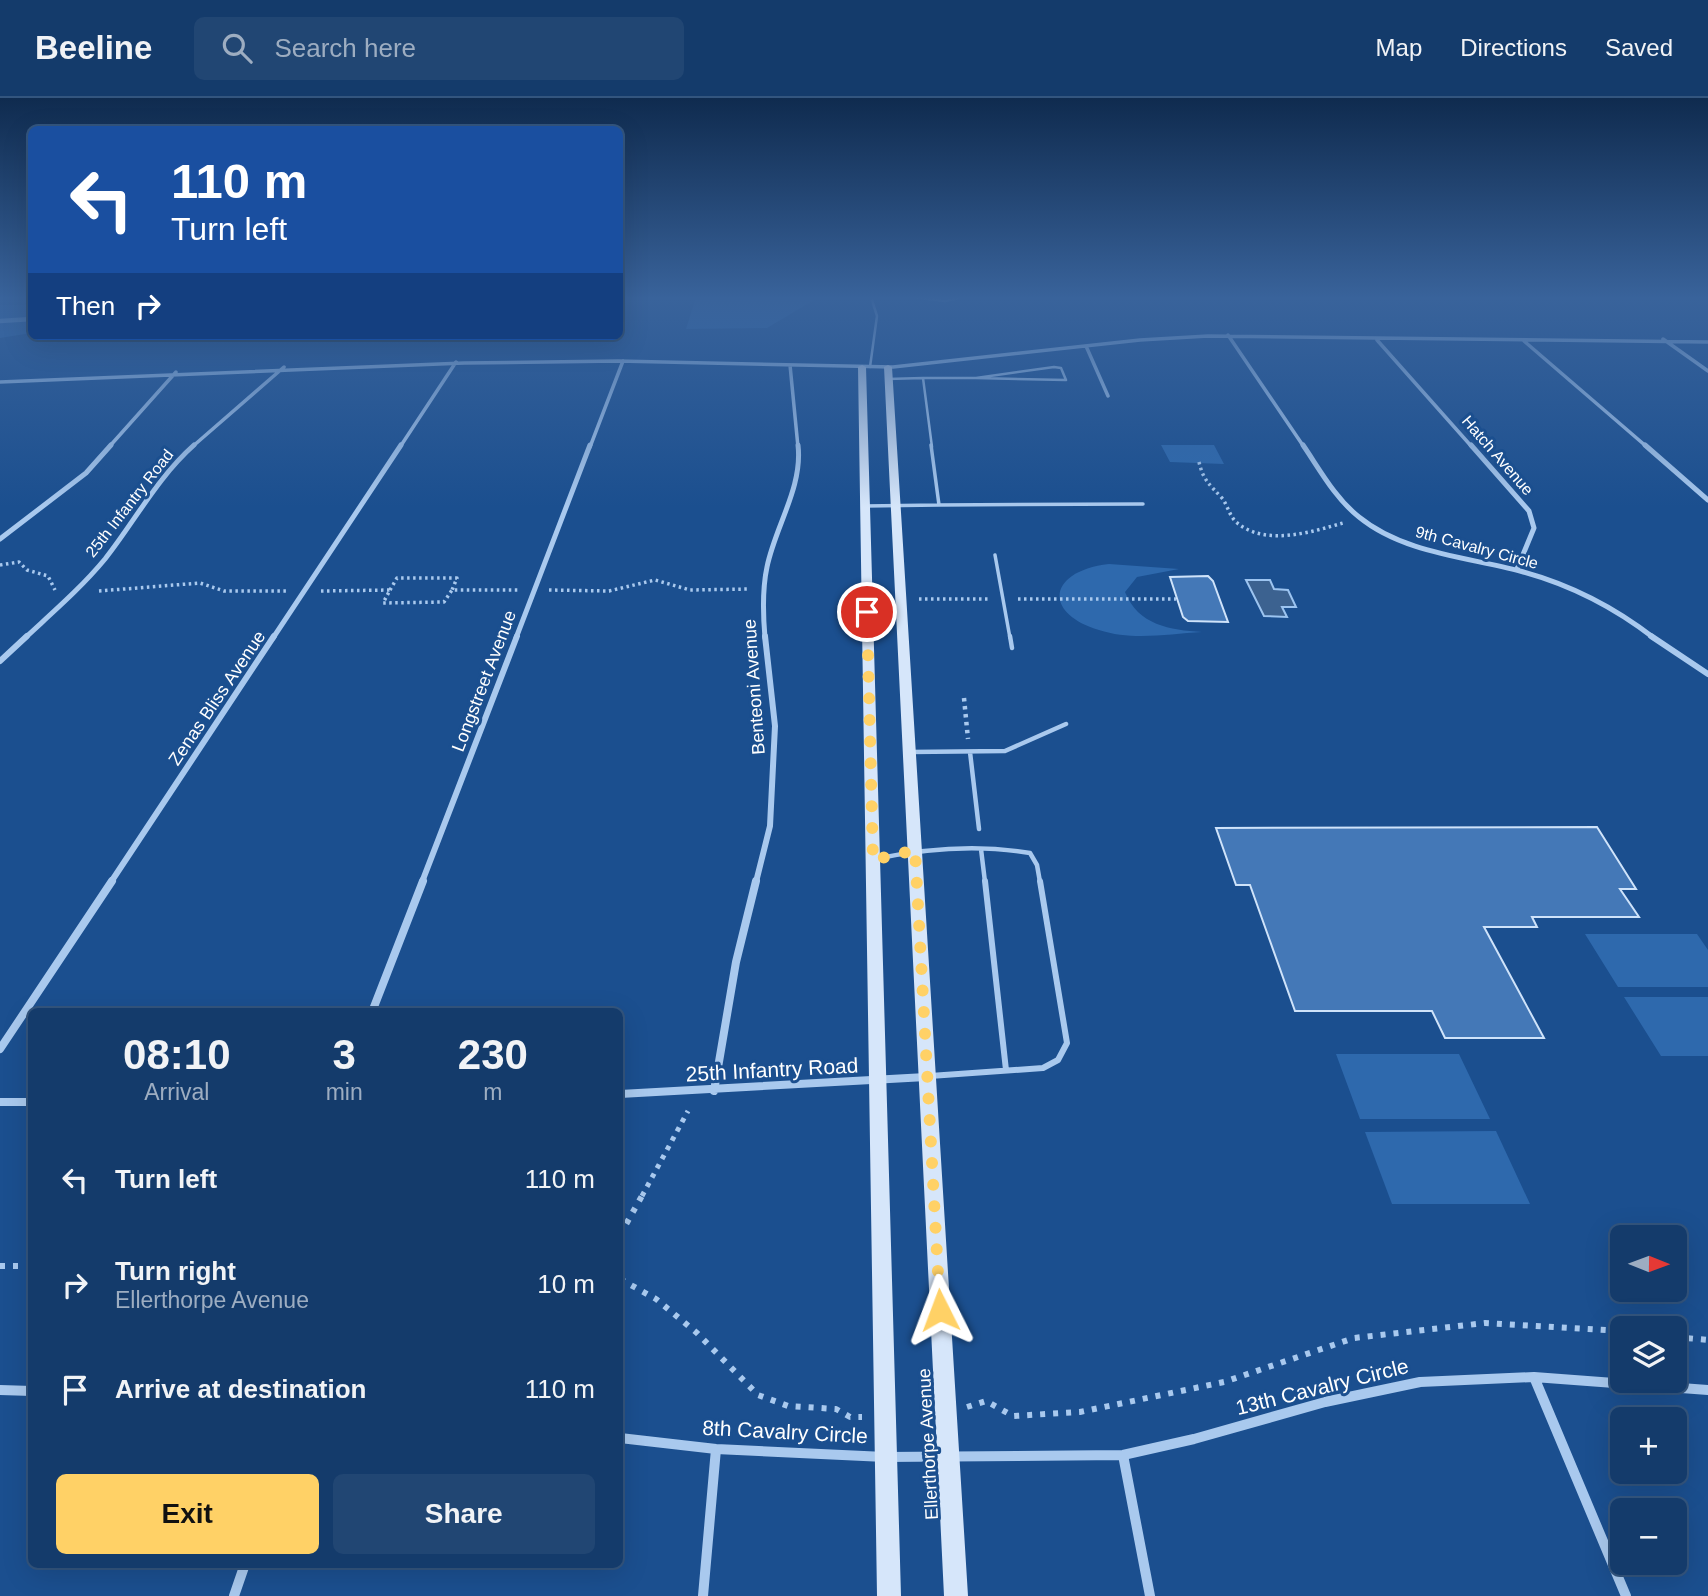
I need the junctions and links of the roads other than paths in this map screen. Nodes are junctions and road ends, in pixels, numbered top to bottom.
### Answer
1 (284, 367) junction
2 (287, 367) edge
3 (453, 367) edge
4 (620, 367) edge
5 (790, 367) edge
6 (862, 367) edge
7 (866, 367) junction
8 (938, 367) edge
9 (1049, 367) edge
10 (1057, 367) edge
11 (1095, 367) edge
12 (1250, 367) edge
13 (1401, 367) edge
14 (1555, 367) edge
15 (176, 372) junction
16 (888, 373) junction
17 (923, 379) junction
18 (976, 379) junction
19 (0, 382) edge
20 (1108, 396) dead end
21 (1708, 500) edge
22 (1143, 504) dead end
23 (894, 505) junction
24 (939, 505) junction
25 (865, 506) junction
26 (0, 539) edge
27 (995, 555) dead end
28 (1517, 569) junction
29 (1012, 648) dead end
30 (0, 661) edge
31 (1708, 674) edge
32 (1066, 724) dead end
33 (908, 752) junction
34 (970, 752) junction
35 (979, 829) dead end
36 (981, 849) junction
37 (915, 850) junction
38 (873, 860) junction
39 (374, 1008) edge
40 (0, 1049) edge
41 (1006, 1070) junction
42 (927, 1077) junction
43 (877, 1081) junction
44 (714, 1091) junction
45 (623, 1094) edge
46 (0, 1102) edge
47 (28, 1102) edge
48 (1534, 1377) junction
49 (0, 1390) edge
50 (1708, 1390) edge
51 (28, 1391) edge
52 (623, 1438) edge
53 (716, 1449) junction
54 (1123, 1455) junction
55 (885, 1457) junction
56 (949, 1457) junction
57 (244, 1568) edge
58 (234, 1596) edge
59 (703, 1596) edge
60 (889, 1596) edge
61 (956, 1596) edge
62 (1150, 1596) edge
63 (1626, 1596) edge

1 - 2 street
1 - 15 street
1 - 30 street, 25th Infantry Road
3 - 40 street, Zenas Bliss Avenue
4 - 39 street, Longstreet Avenue
5 - 44 street, Benteoni Avenue
6 - 7 street
7 - 16 street
7 - 25 street
8 - 16 street
9 - 18 lane
10 - 18 lane
11 - 20 street
12 - 28 street, 9th Cavalry Circle
13 - 28 street, Hatch Avenue
14 - 21 street
15 - 19 street
15 - 26 street
16 - 17 lane
16 - 23 street, Ellerthorpe Avenue
17 - 18 lane
17 - 24 lane
22 - 24 lane
23 - 24 lane
23 - 25 lane
23 - 33 street, Ellerthorpe Avenue
25 - 38 street
27 - 29 lane
28 - 31 street, 9th Cavalry Circle
32 - 34 lane
33 - 34 lane
33 - 37 street, Ellerthorpe Avenue
34 - 35 lane
36 - 37 lane
36 - 41 lane
36 - 41 lane
37 - 38 lane
37 - 42 street, Ellerthorpe Avenue
38 - 43 street
41 - 42 lane
42 - 43 street, 25th Infantry Road
42 - 56 street, Ellerthorpe Avenue
43 - 44 street, 25th Infantry Road
43 - 55 street
44 - 45 street, 25th Infantry Road
46 - 47 street
48 - 50 street, 13th Cavalry Circle
48 - 54 street, 13th Cavalry Circle
48 - 63 street
49 - 51 street
52 - 53 street, 8th Cavalry Circle
53 - 55 street, 8th Cavalry Circle
53 - 59 street
54 - 56 street, 13th Cavalry Circle
54 - 62 street
55 - 56 street, 8th Cavalry Circle
55 - 60 street
56 - 61 street, Ellerthorpe Avenue
57 - 58 street

